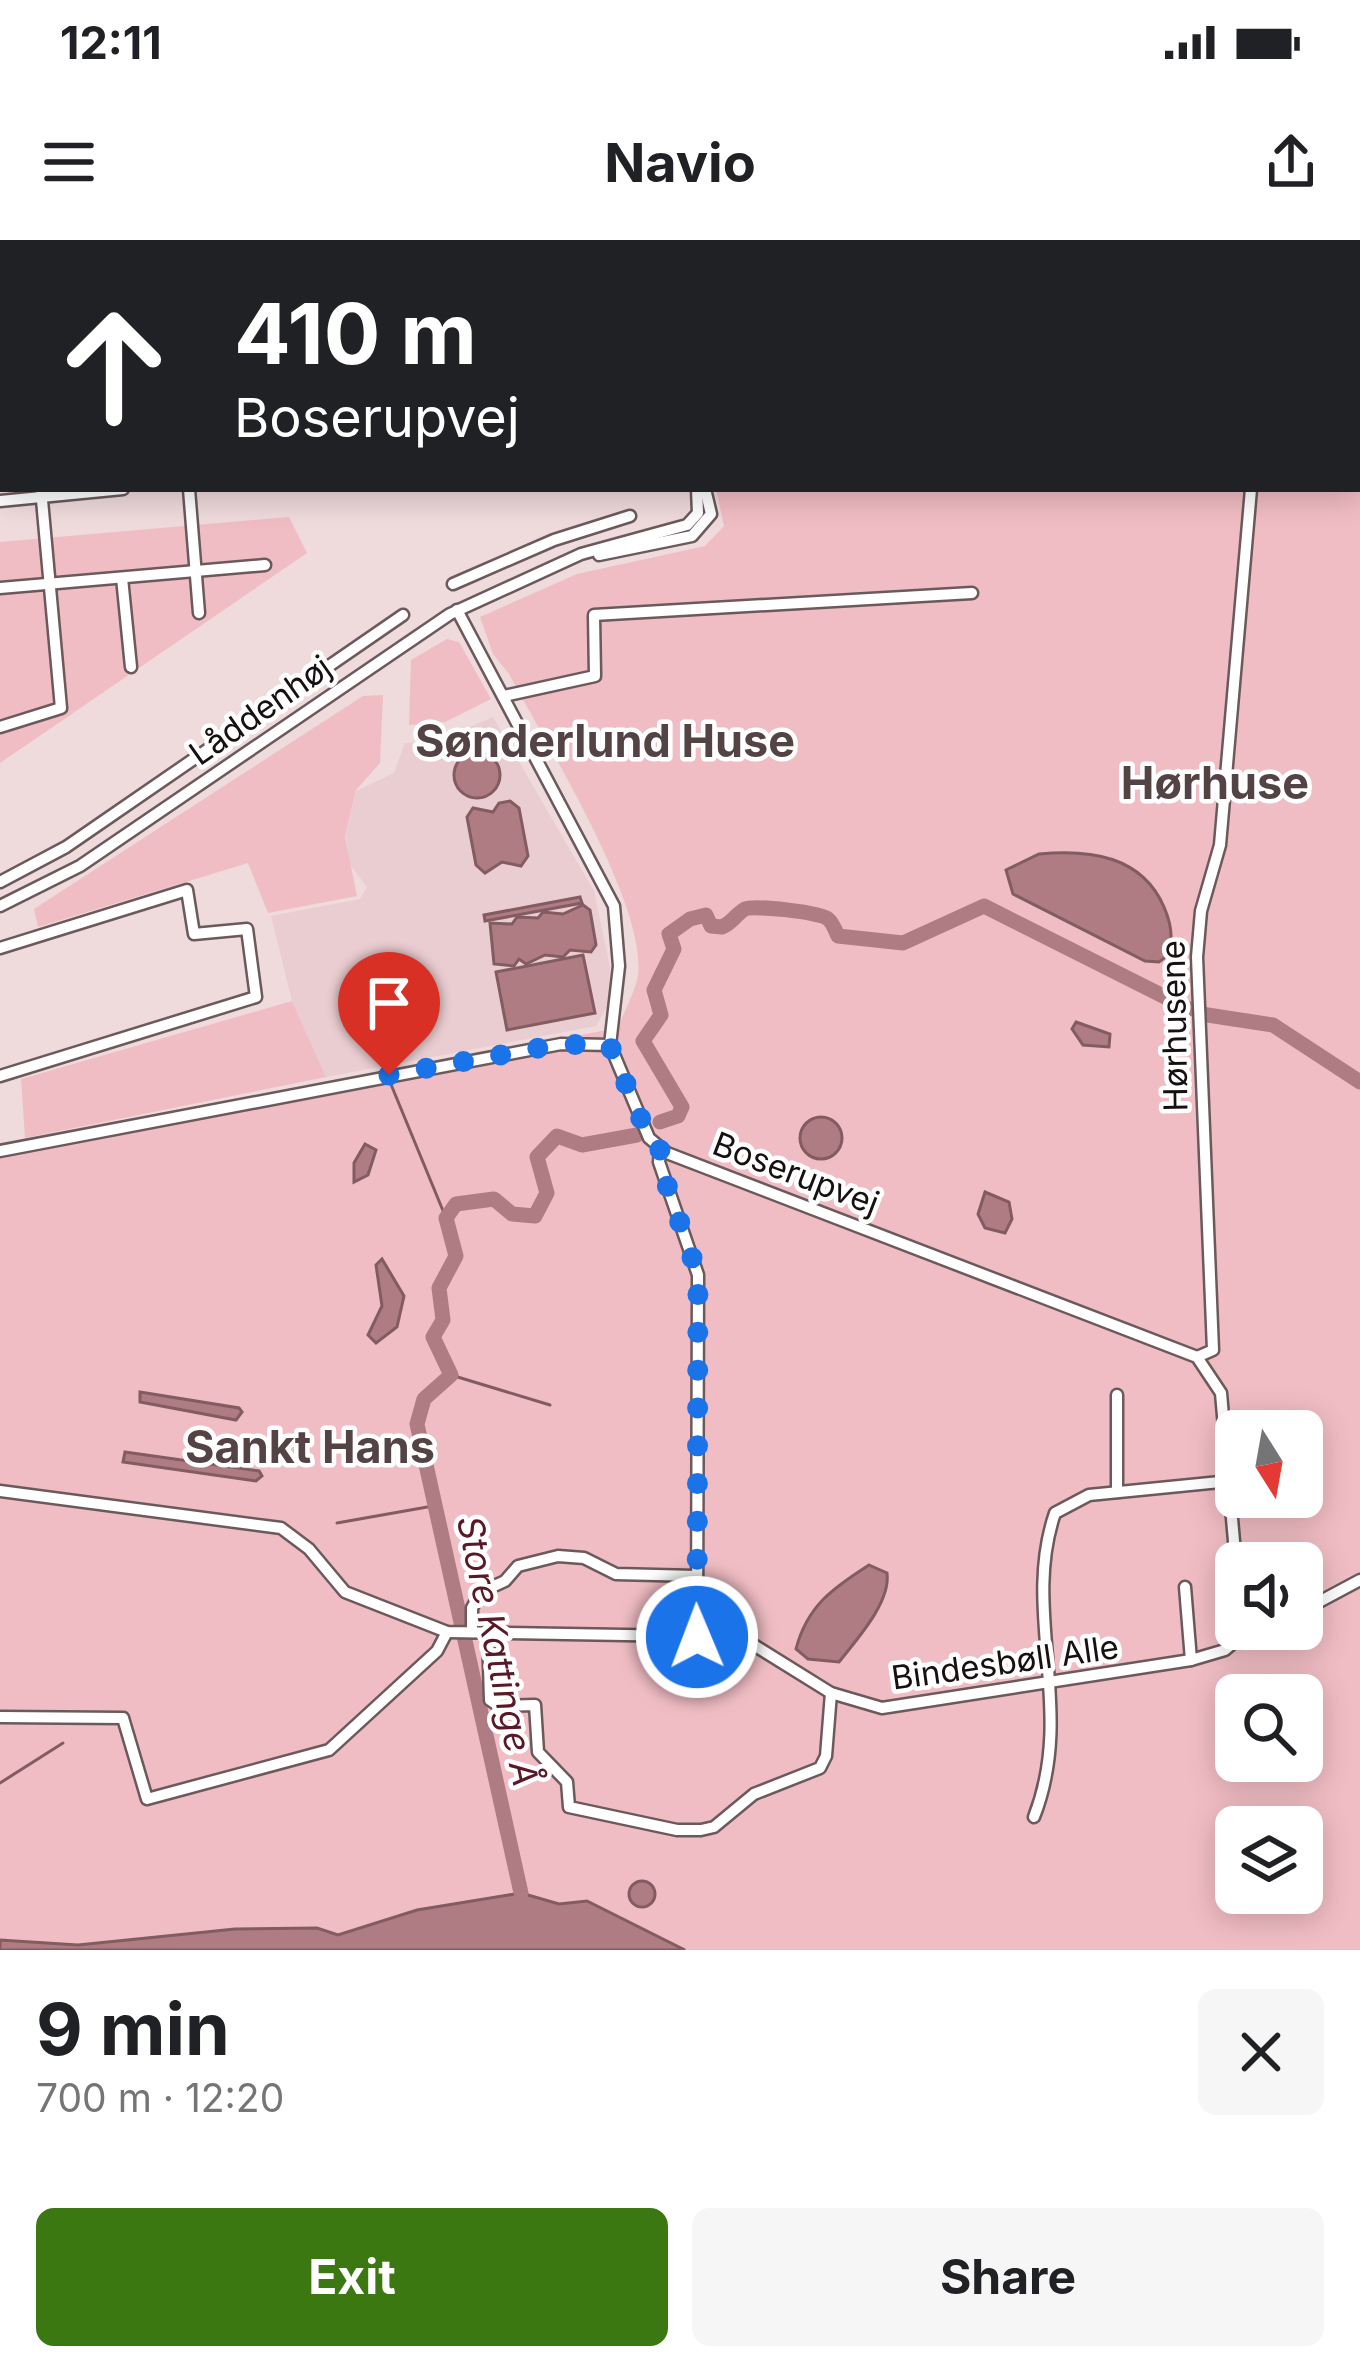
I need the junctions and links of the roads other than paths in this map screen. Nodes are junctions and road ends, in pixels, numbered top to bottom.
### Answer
1 (189, 492) edge
2 (702, 492) edge
3 (1251, 492) edge
4 (42, 493) edge
5 (0, 501) edge
6 (630, 516) dead end
7 (265, 565) dead end
8 (197, 572) junction
9 (122, 578) junction
10 (50, 584) junction
11 (0, 588) edge
12 (971, 593) dead end
13 (473, 602) junction
14 (457, 610) junction
15 (200, 613) dead end
16 (403, 615) dead end
17 (131, 668) dead end
18 (504, 697) junction
19 (0, 727) edge
20 (202, 755) junction
21 (214, 774) junction
22 (0, 881) edge
23 (0, 906) edge
24 (0, 948) edge
25 (610, 1046) junction
26 (0, 1076) edge
27 (660, 1149) junction
28 (0, 1150) edge
29 (1213, 1350) junction
30 (1197, 1358) junction
31 (1214, 1376) junction
32 (1117, 1395) dead end
33 (1219, 1410) edge
34 (1215, 1482) edge
35 (0, 1491) edge
36 (1117, 1492) junction
37 (695, 1576) junction
38 (1360, 1580) edge
39 (1185, 1587) dead end
40 (1323, 1600) edge
41 (447, 1632) junction
42 (472, 1632) junction
43 (488, 1633) junction
44 (697, 1637) junction
45 (1225, 1650) edge
46 (1191, 1660) junction
47 (1051, 1684) junction
48 (831, 1693) junction
49 (0, 1717) edge
50 (1034, 1817) dead end

1 - 8 street
2 - 13 street, Låddenhøj
3 - 29 street, Hørhusene
4 - 5 street
4 - 10 street
6 - 13 street
7 - 8 street
8 - 9 street
8 - 15 street
9 - 10 street
9 - 17 street
10 - 11 street
10 - 19 street
12 - 18 street
13 - 14 street, Låddenhøj
14 - 18 street
14 - 21 street, Låddenhøj
16 - 20 street
18 - 25 street
20 - 21 street
20 - 22 street
21 - 23 street, Låddenhøj
24 - 26 street
25 - 27 street, Boserupvej
25 - 28 street
27 - 30 street, Boserupvej
27 - 37 street
29 - 30 street
29 - 31 street, Hørhusene
30 - 31 street, Boserupvej
31 - 33 street
32 - 36 street
34 - 36 street
35 - 41 street, Bindesbøll Alle
36 - 47 street
37 - 42 street
37 - 44 street
38 - 40 street
39 - 46 street
41 - 42 street, Bindesbøll Alle
41 - 49 street
42 - 43 street, Bindesbøll Alle
43 - 44 street, Bindesbøll Alle
43 - 48 street
44 - 48 street, Bindesbøll Alle
45 - 46 street, Bindesbøll Alle
46 - 47 street, Bindesbøll Alle
47 - 48 street, Bindesbøll Alle
47 - 50 street

